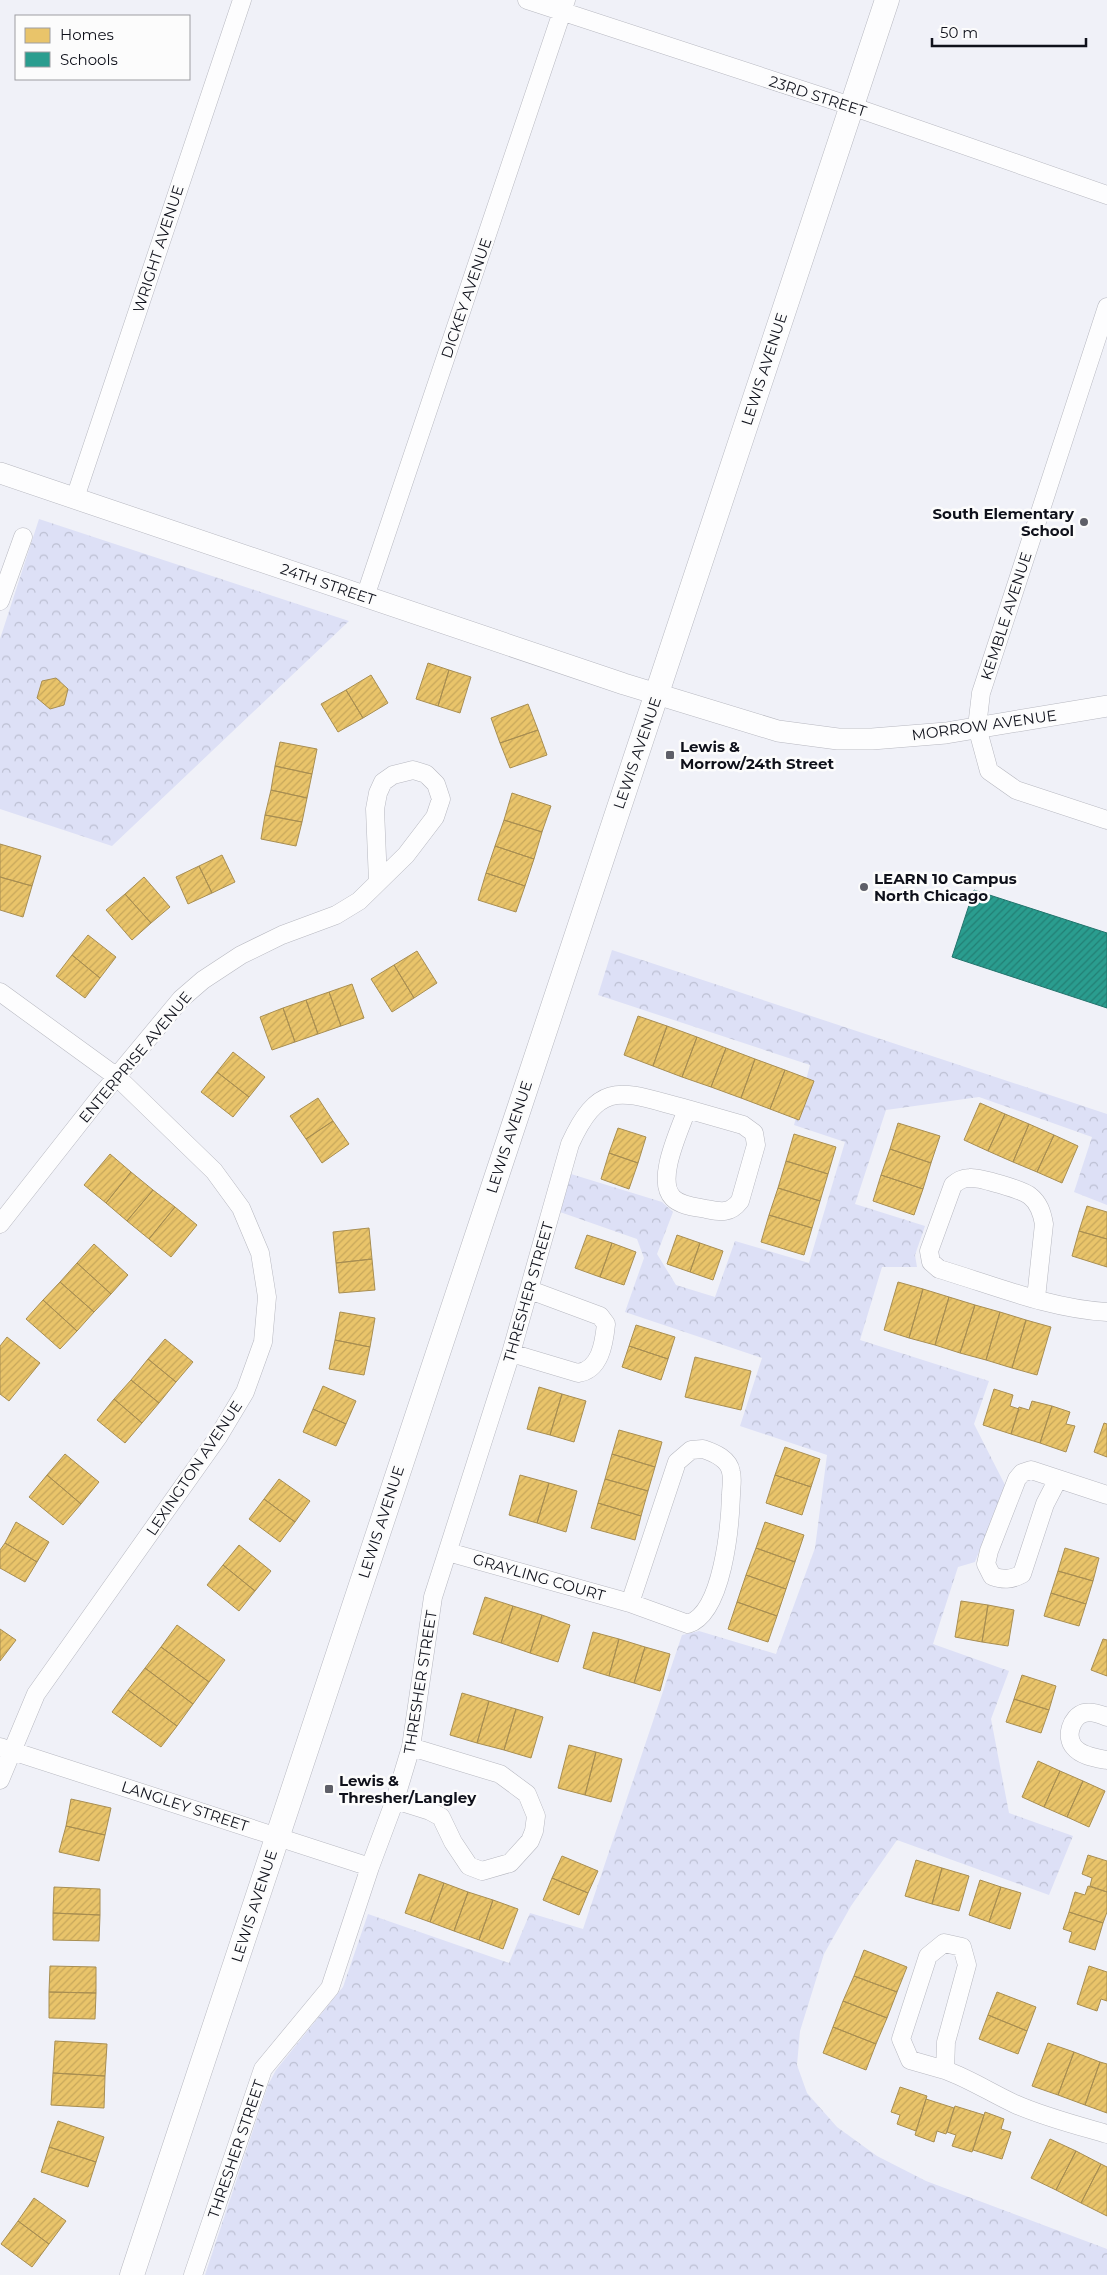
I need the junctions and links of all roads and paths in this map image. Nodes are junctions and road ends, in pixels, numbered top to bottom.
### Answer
1 (242, 0) edge
2 (527, 0) edge
3 (887, 0) edge
4 (564, 6) edge
5 (851, 106) junction
6 (1107, 195) edge
7 (1107, 307) edge
8 (0, 473) edge
9 (75, 498) junction
10 (23, 537) dead end
11 (365, 596) junction
12 (0, 601) edge
13 (656, 695) junction
14 (1107, 706) edge
15 (978, 727) junction
16 (1107, 820) edge
17 (378, 882) junction
18 (0, 992) edge
19 (117, 1077) junction
20 (686, 1109) junction
21 (0, 1224) edge
22 (530, 1290) junction
23 (1036, 1298) junction
24 (1107, 1312) edge
25 (511, 1353) junction
26 (1058, 1479) junction
27 (1107, 1495) edge
28 (448, 1552) junction
29 (630, 1603) junction
30 (1107, 1717) edge
31 (411, 1747) junction
32 (6, 1749) edge
33 (1107, 1760) edge
34 (0, 1780) edge
35 (395, 1800) junction
36 (277, 1835) junction
37 (370, 1867) junction
38 (945, 2070) junction
39 (1107, 2134) edge
40 (132, 2275) edge
41 (193, 2275) edge

1 - 9 street, WRIGHT AVENUE
2 - 4 street, 23RD STREET
3 - 5 main road, LEWIS AVENUE
4 - 5 street, 23RD STREET
4 - 11 street, DICKEY AVENUE
5 - 6 street, 23RD STREET
5 - 13 main road, LEWIS AVENUE
7 - 15 street, KEMBLE AVENUE
8 - 9 street, 24TH STREET
9 - 11 street, 24TH STREET
10 - 12 street
11 - 13 street, 24TH STREET
13 - 15 street, MORROW AVENUE
13 - 36 main road, LEWIS AVENUE
14 - 15 street, MORROW AVENUE
15 - 16 street
17 - 17 street, ENTERPRISE AVENUE
17 - 19 street, ENTERPRISE AVENUE
18 - 19 street, LEXINGTON AVENUE
19 - 21 street, ENTERPRISE AVENUE
19 - 32 street, LEXINGTON AVENUE
20 - 20 street
20 - 22 street, THRESHER STREET
22 - 25 street, THRESHER STREET
22 - 25 street
23 - 23 street
23 - 24 street
25 - 28 street, THRESHER STREET
26 - 26 street
26 - 27 street
28 - 29 street, GRAYLING COURT
28 - 31 street, THRESHER STREET
29 - 29 street, GRAYLING COURT
30 - 33 street
31 - 35 street, THRESHER STREET
31 - 35 street
32 - 34 street, LEXINGTON AVENUE
32 - 36 street, LANGLEY STREET
35 - 37 street, THRESHER STREET
36 - 37 street, LANGLEY STREET
36 - 40 main road, LEWIS AVENUE
37 - 41 street, THRESHER STREET
38 - 38 street
38 - 39 street

